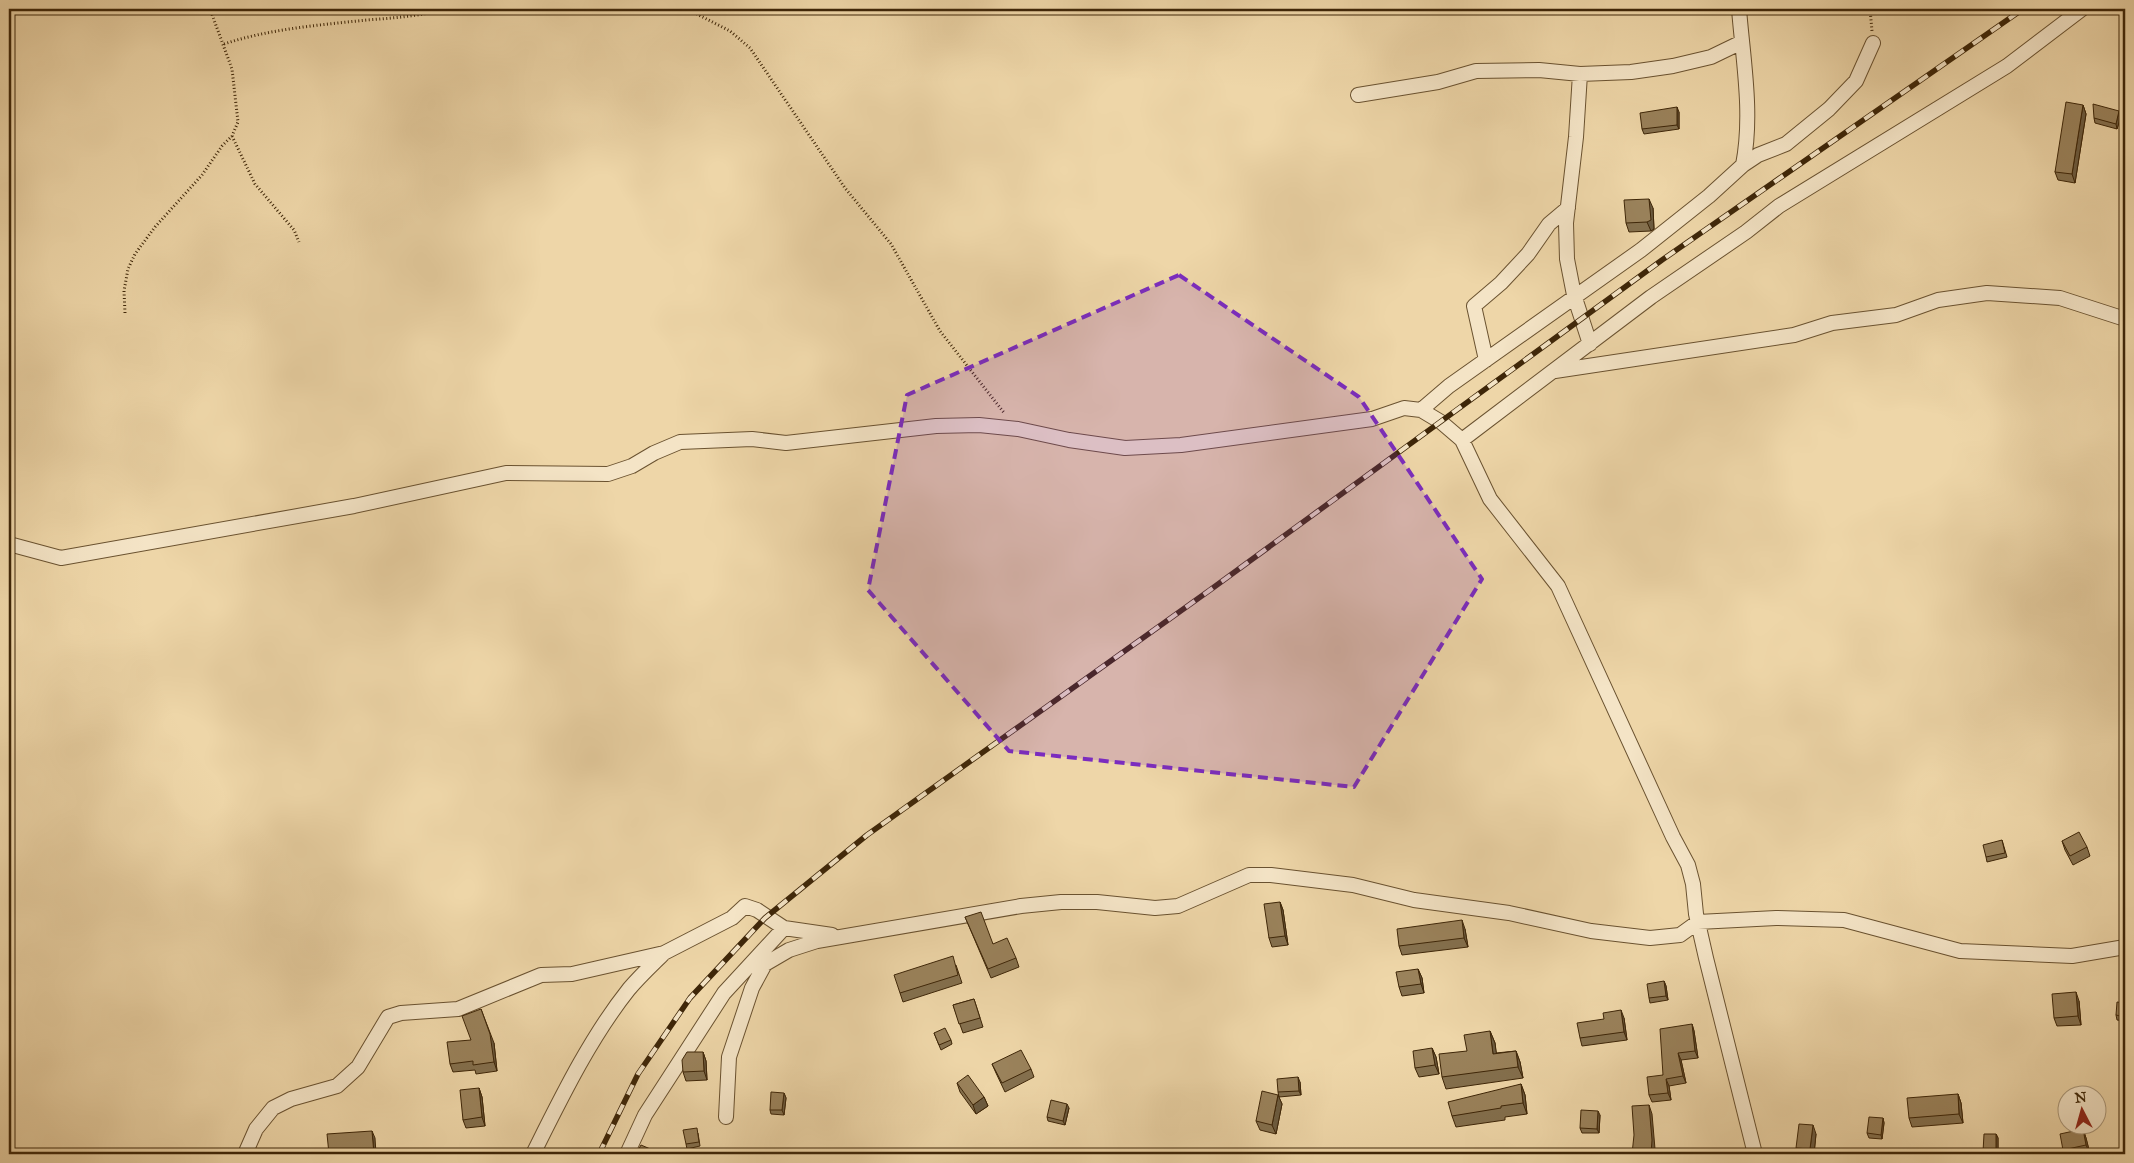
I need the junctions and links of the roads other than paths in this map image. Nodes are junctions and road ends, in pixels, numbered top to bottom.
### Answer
1 (1739, 9) edge
2 (2082, 9) edge
3 (1742, 42) junction
4 (1873, 43) road end
5 (1580, 74) junction
6 (1358, 95) dead end
7 (1743, 165) junction
8 (1568, 208) junction
9 (1574, 295) junction
10 (2125, 319) edge
11 (1590, 344) junction
12 (1486, 360) junction
13 (1552, 371) junction
14 (1421, 410) junction
15 (1462, 440) junction
16 (10, 546) edge
17 (1698, 922) junction
18 (784, 928) junction
19 (842, 938) junction
20 (2125, 948) edge
21 (664, 953) junction
22 (726, 1116) dead end
23 (245, 1154) edge
24 (533, 1154) edge
25 (627, 1154) edge
26 (1755, 1154) edge

1 - 3 street
2 - 11 street
3 - 5 street
3 - 7 street
4 - 7 street
5 - 6 street
5 - 8 street
7 - 9 street
8 - 9 street
8 - 12 street
9 - 11 street
9 - 12 street
10 - 13 street
11 - 13 street
12 - 14 street
13 - 15 street
14 - 15 street
14 - 16 street
15 - 17 street
17 - 19 street
17 - 20 street
17 - 26 street
18 - 19 street
18 - 21 street
18 - 25 street
19 - 22 street
21 - 23 street
21 - 24 street

